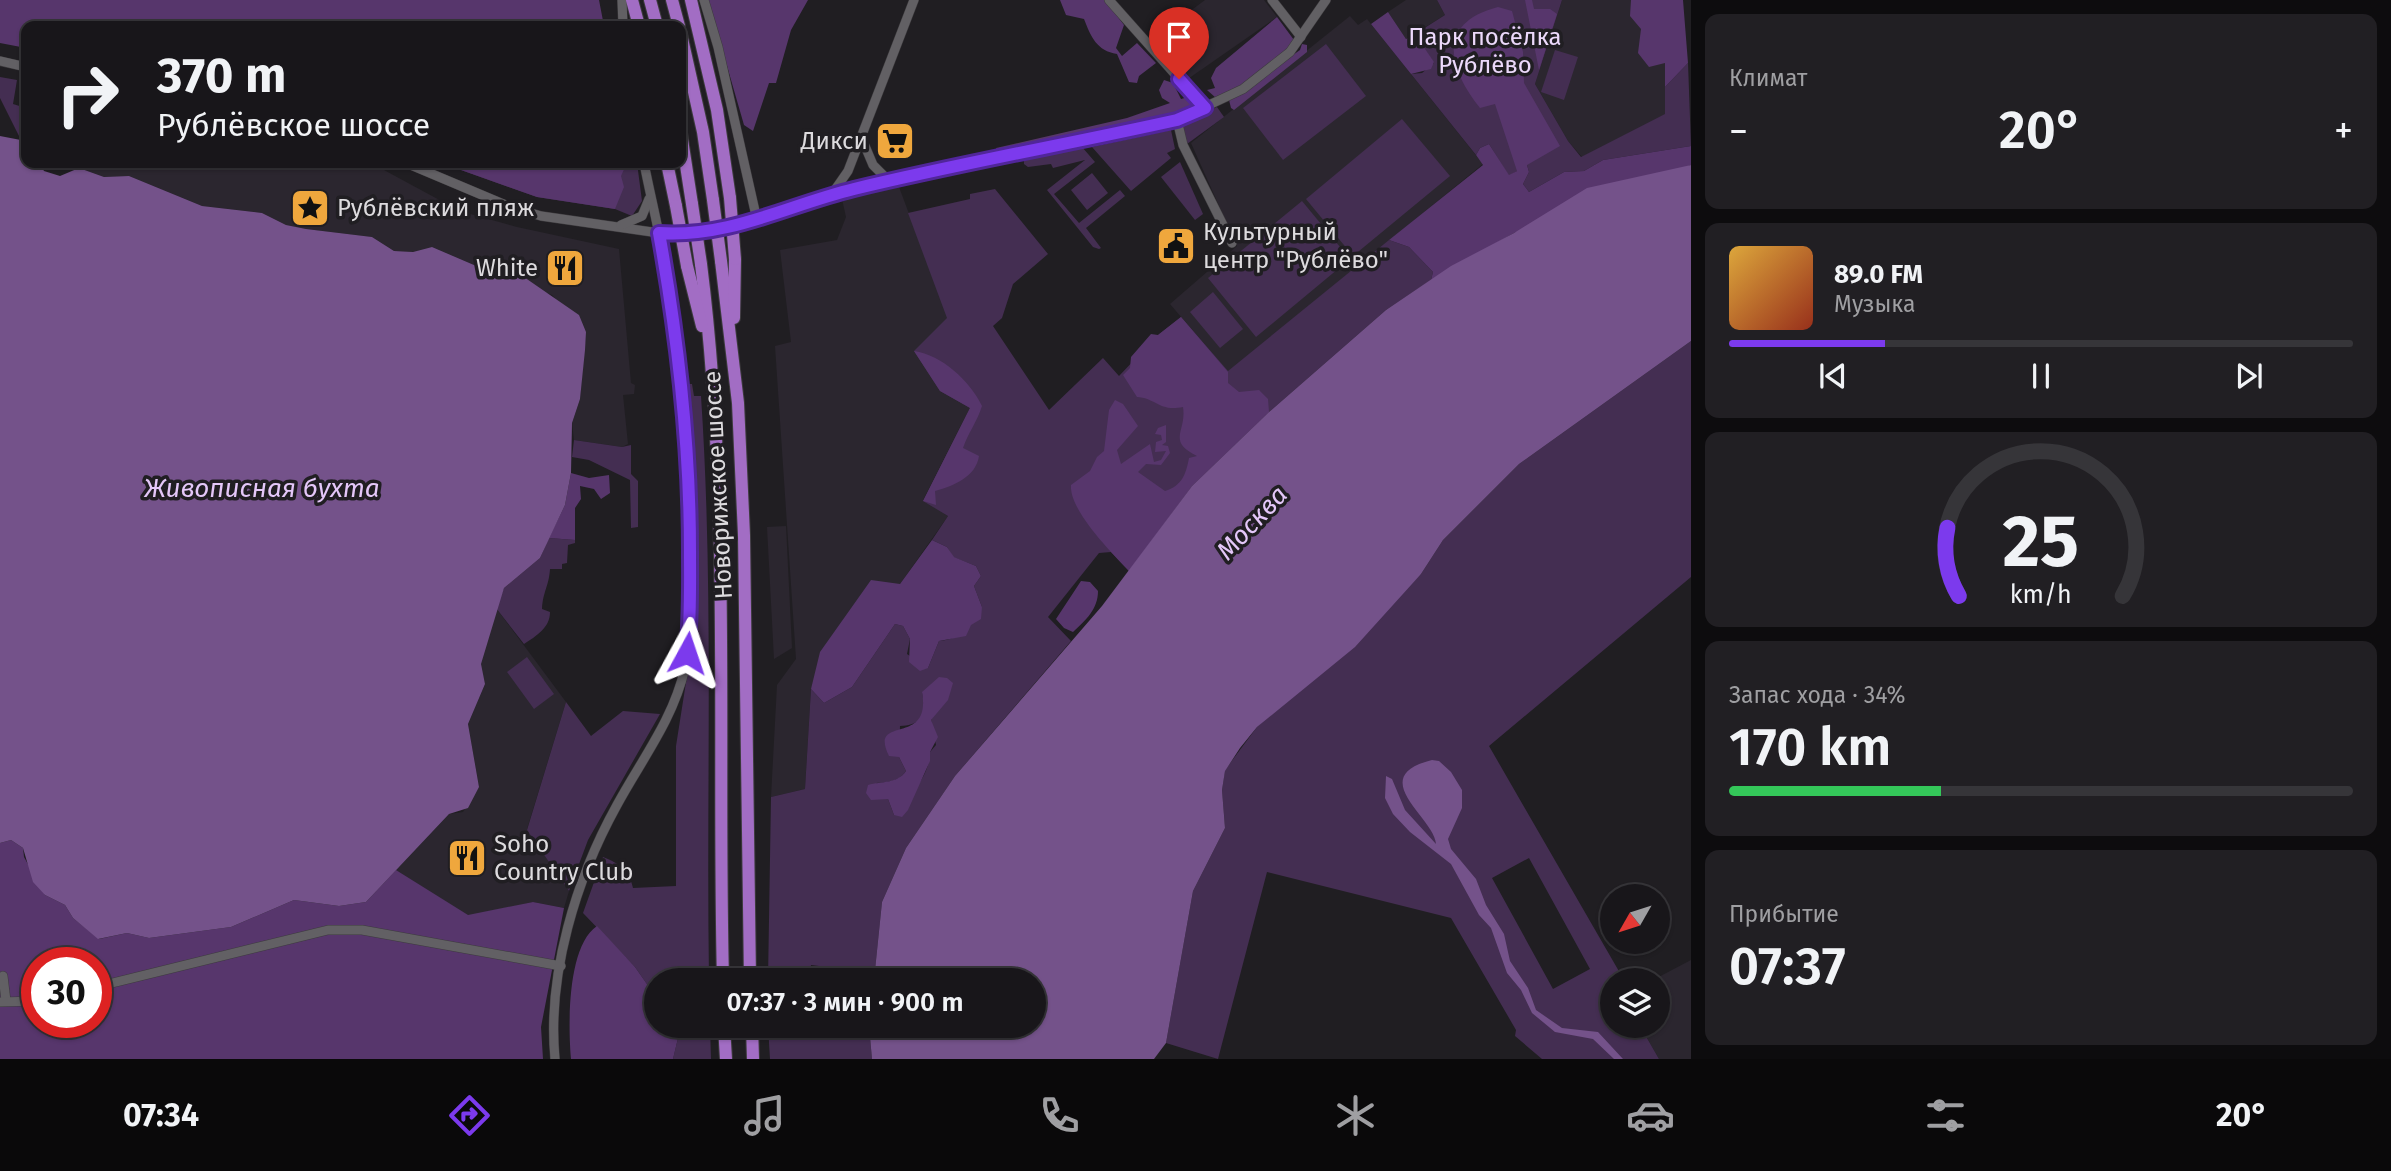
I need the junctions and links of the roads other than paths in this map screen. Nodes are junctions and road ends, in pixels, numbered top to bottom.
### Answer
1 (622, 0) edge
2 (632, 0) edge
3 (650, 0) edge
4 (672, 0) edge
5 (691, 0) edge
6 (704, 0) edge
7 (914, 0) edge
8 (1110, 0) edge
9 (1272, 0) edge
10 (1326, 0) edge
11 (623, 21) edge
12 (638, 21) edge
13 (656, 21) edge
14 (678, 21) edge
15 (1301, 37) junction
16 (686, 57) edge
17 (0, 61) edge
18 (21, 66) edge
19 (1205, 108) junction
20 (1177, 120) junction
21 (862, 137) junction
22 (686, 165) edge
23 (418, 168) edge
24 (645, 168) edge
25 (668, 168) edge
26 (848, 171) junction
27 (889, 181) junction
28 (855, 188) junction
29 (829, 195) junction
30 (650, 196) junction
31 (757, 220) junction
32 (612, 227) junction
33 (659, 233) junction
34 (1232, 243) dead end
35 (733, 360) junction
36 (712, 364) junction
37 (561, 966) junction
38 (723, 968) edge
39 (750, 968) edge
40 (3, 976) dead end
41 (112, 983) edge
42 (21, 1001) edge
43 (3, 1002) edge
44 (725, 1038) edge
45 (753, 1038) edge
46 (555, 1059) edge
47 (726, 1059) edge
48 (754, 1059) edge

1 - 11 street
2 - 12 highway
3 - 13 highway
4 - 14 highway
5 - 35 highway, bridge
6 - 31 street
7 - 21 street
8 - 19 street
9 - 15 street
10 - 15 street
15 - 19 street
16 - 35 highway, Новорижское шоссе, bridge
17 - 18 street
19 - 20 street
20 - 27 street
20 - 34 street
21 - 26 street
21 - 27 street
22 - 36 highway, Новорижское шоссе, bridge
23 - 32 street
24 - 30 street
25 - 36 highway, bridge
26 - 28 street
26 - 29 street
27 - 28 street
28 - 29 street
29 - 31 street
30 - 32 street
30 - 33 street
31 - 33 street
32 - 33 street
33 - 37 street
35 - 39 highway, Новорижское шоссе
36 - 38 highway, Новорижское шоссе
37 - 41 street
37 - 46 street
40 - 43 street
42 - 43 street
44 - 47 highway
45 - 48 highway

